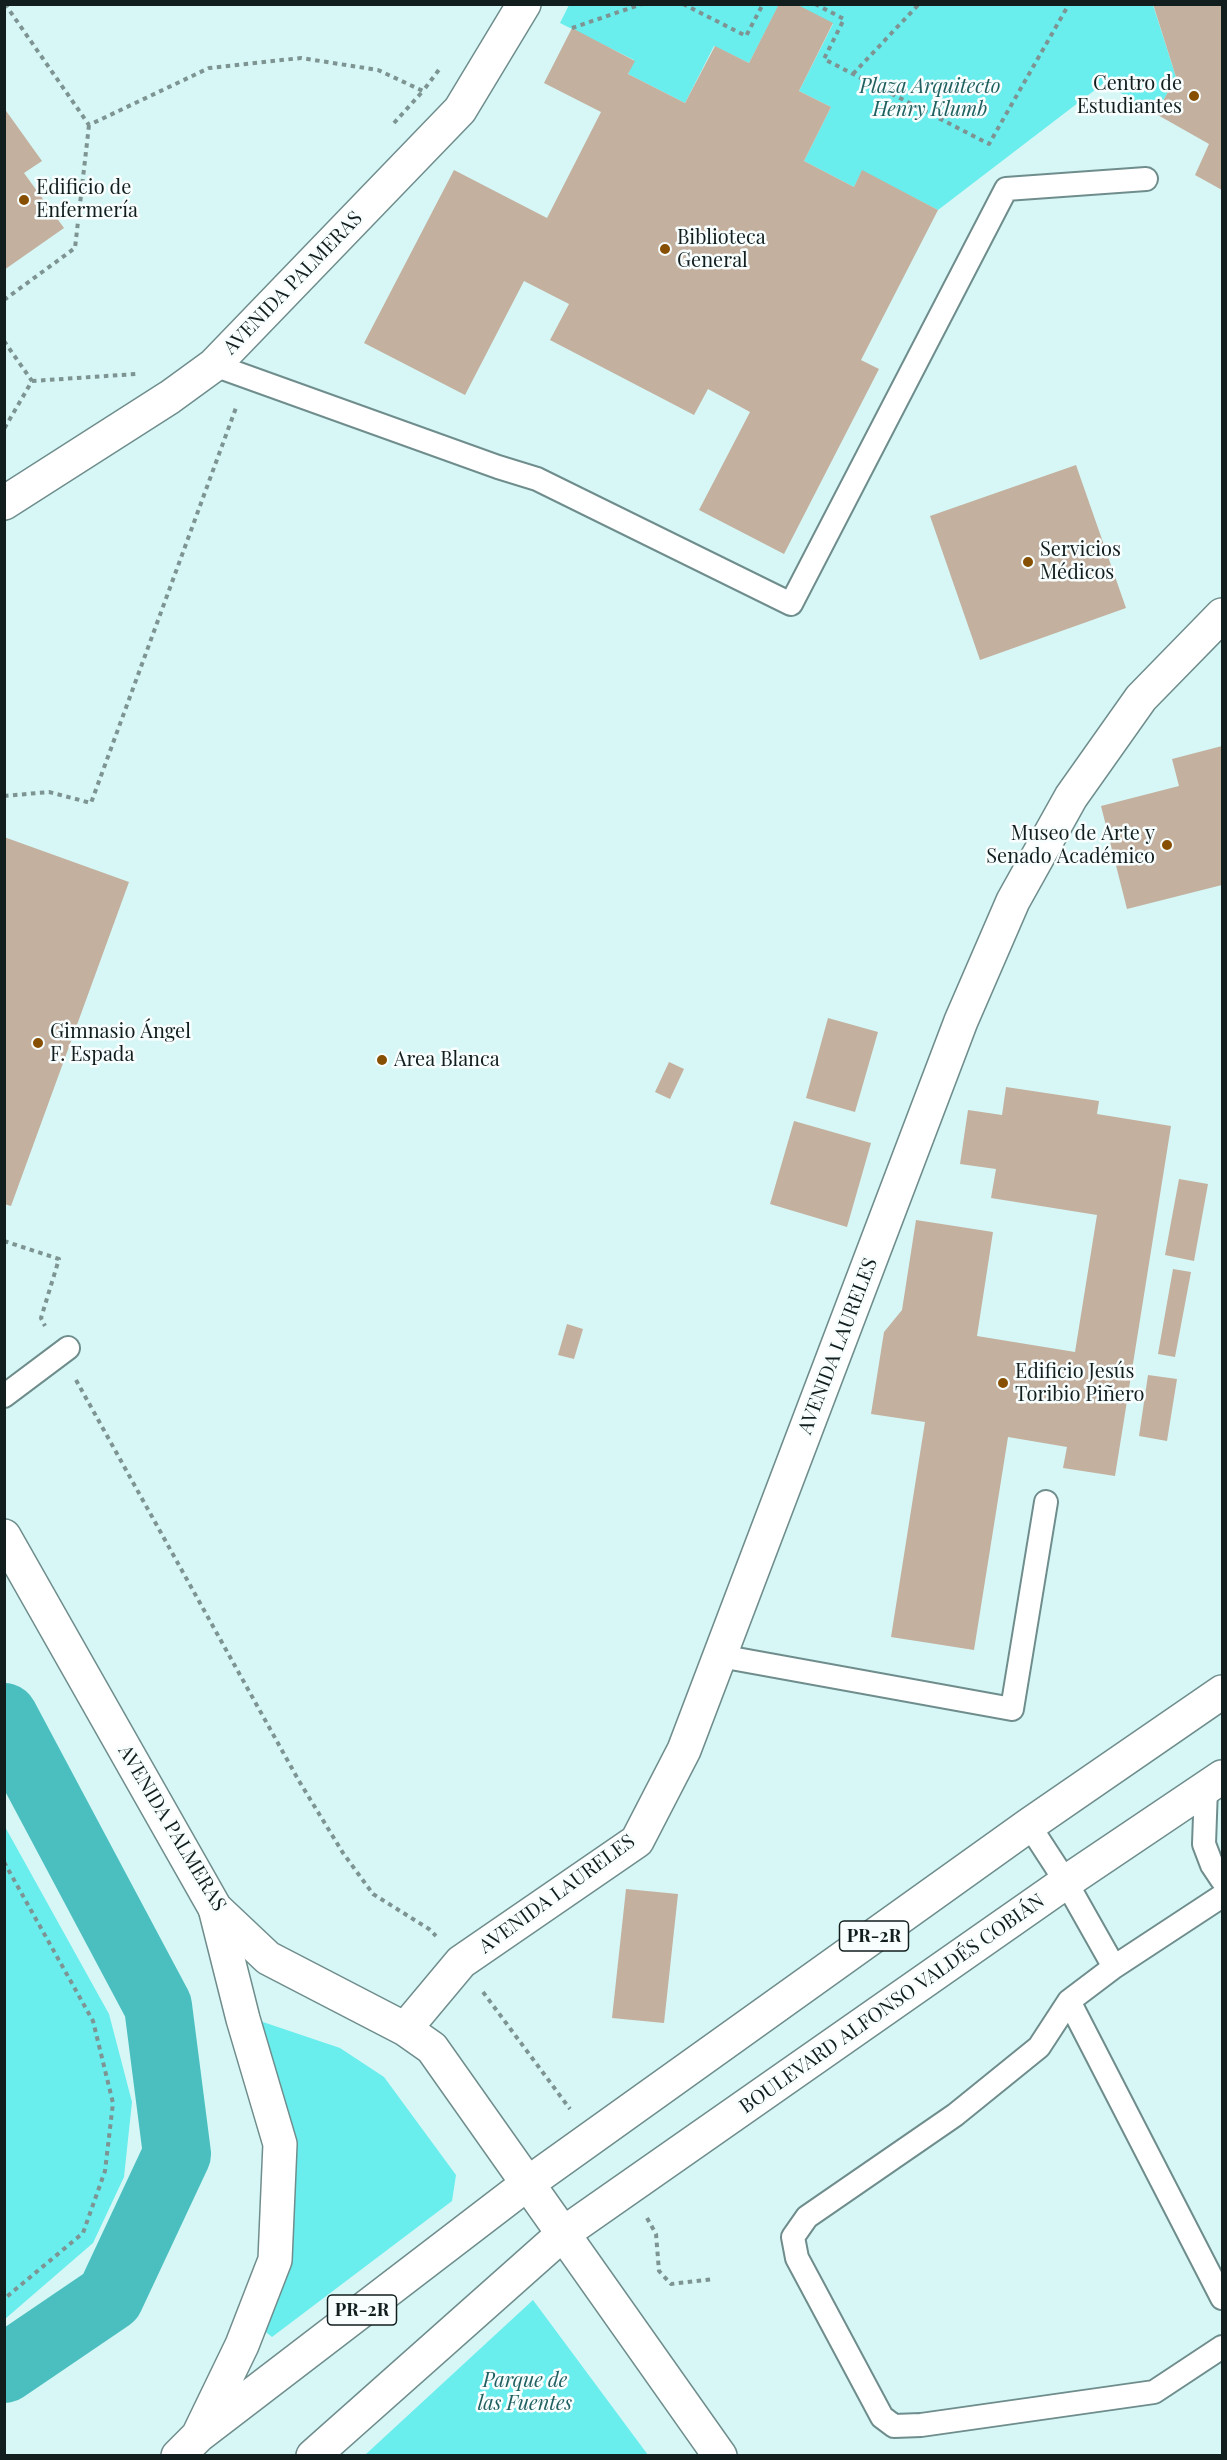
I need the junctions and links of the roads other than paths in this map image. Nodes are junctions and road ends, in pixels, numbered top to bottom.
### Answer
1 (524, 4) edge
2 (1146, 179) dead end
3 (214, 365) junction
4 (4, 502) edge
5 (1222, 615) edge
6 (64, 1350) road end
7 (4, 1396) edge
8 (1047, 1502) dead end
9 (4, 1536) edge
10 (720, 1656) junction
11 (1222, 1692) edge
12 (1214, 1783) edge
13 (1029, 1825) junction
14 (1222, 1880) edge
15 (1066, 1882) junction
16 (1222, 1896) edge
17 (214, 1908) junction
18 (1114, 1967) junction
19 (1069, 2001) junction
20 (405, 2029) junction
21 (527, 2184) junction
22 (564, 2233) junction
23 (1222, 2298) edge
24 (1222, 2347) edge
25 (188, 2446) edge
26 (313, 2456) edge
27 (720, 2456) edge

1 - 3 main road, AVENIDA PALMERAS
2 - 3 lane
3 - 4 main road, AVENIDA PALMERAS
5 - 10 main road, AVENIDA LAURELES
6 - 7 lane
8 - 10 lane
9 - 17 main road, AVENIDA PALMERAS
10 - 20 main road, AVENIDA LAURELES
11 - 13 main road, PR-2R
12 - 14 lane
12 - 15 main road, BOULEVARD ALFONSO VALDÉS COBIÁN
13 - 15 lane
13 - 21 main road, PR-2R
15 - 18 lane
15 - 22 main road, BOULEVARD ALFONSO VALDÉS COBIÁN
16 - 18 lane
17 - 20 main road, AVENIDA PALMERAS
17 - 25 main road
18 - 19 lane
19 - 23 lane
19 - 24 lane
20 - 21 main road, AVENIDA PALMERAS
21 - 22 main road, AVENIDA PALMERAS
21 - 25 main road, PR-2R
22 - 26 main road, BOULEVARD ALFONSO VALDÉS COBIÁN
22 - 27 main road, AVENIDA PALMERAS

